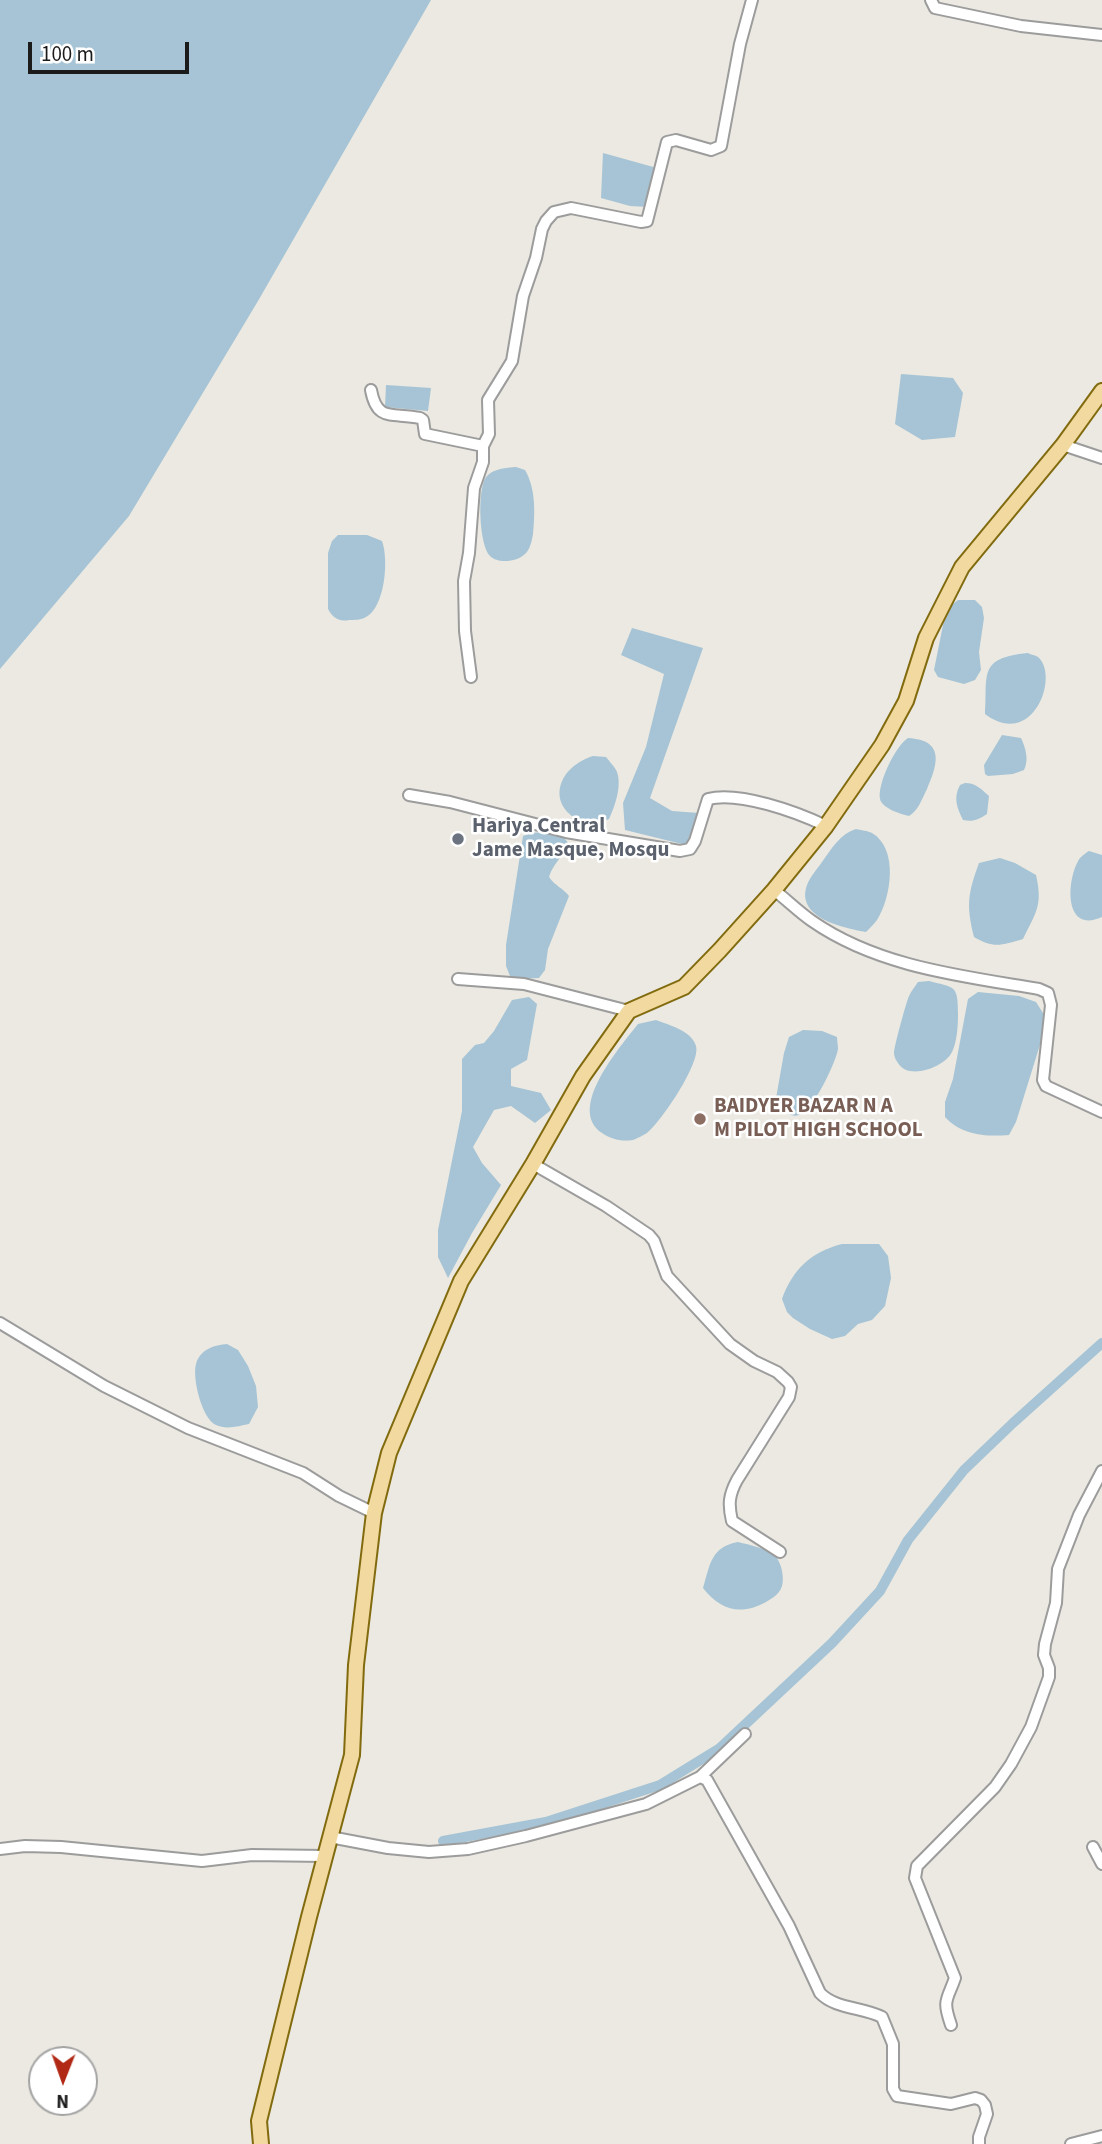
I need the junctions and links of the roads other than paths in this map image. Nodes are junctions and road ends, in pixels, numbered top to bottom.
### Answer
1 (752, 0) edge
2 (931, 0) edge
3 (1102, 35) edge
4 (371, 390) dead end
5 (1102, 391) edge
6 (1063, 445) junction
7 (483, 446) junction
8 (1102, 458) edge
9 (471, 677) dead end
10 (409, 795) dead end
11 (826, 825) junction
12 (774, 890) junction
13 (458, 979) dead end
14 (629, 1011) junction
15 (1102, 1112) edge
16 (533, 1164) junction
17 (0, 1323) edge
18 (1102, 1471) edge
19 (374, 1513) junction
20 (780, 1552) dead end
21 (745, 1734) dead end
22 (700, 1777) junction
23 (330, 1836) junction
24 (1093, 1847) dead end
25 (0, 1849) edge
26 (325, 1856) junction
27 (1102, 1864) edge
28 (951, 2025) dead end
29 (1102, 2136) edge
30 (261, 2144) edge
31 (979, 2144) edge
32 (1071, 2144) edge

1 - 7 street
2 - 3 street
4 - 7 street
5 - 6 main road
6 - 8 street
6 - 11 main road
7 - 9 street
10 - 11 street
11 - 12 main road
12 - 14 main road
12 - 15 street
13 - 14 street
14 - 16 main road
16 - 19 main road
16 - 20 street
17 - 19 street
18 - 28 street
19 - 23 main road
21 - 22 street
22 - 23 street
22 - 31 street
23 - 26 main road
24 - 27 street
25 - 26 street
26 - 30 main road
29 - 32 street

